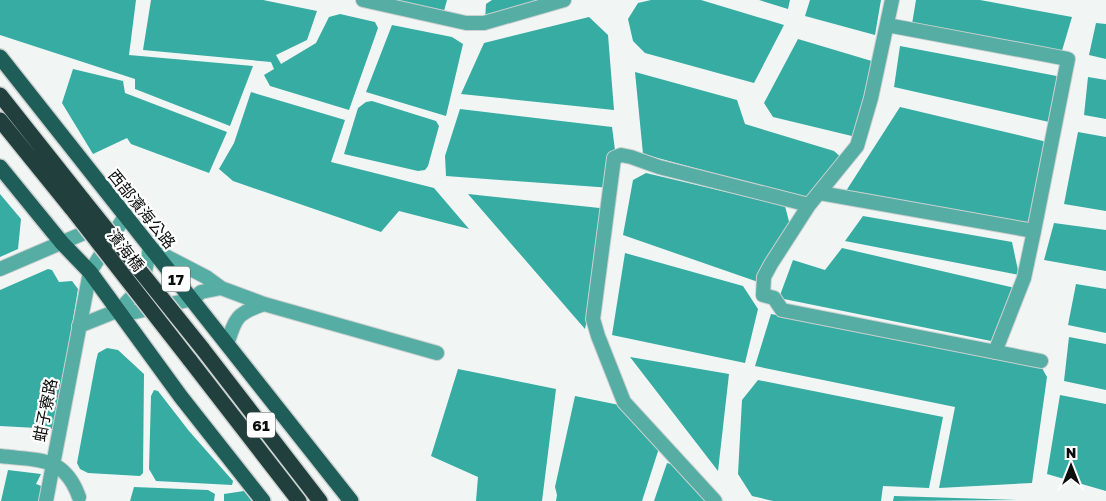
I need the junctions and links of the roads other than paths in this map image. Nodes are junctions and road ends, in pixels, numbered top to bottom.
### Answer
1 (363, 0) edge
2 (564, 0) edge
3 (892, 0) edge
4 (887, 25) junction
5 (0, 57) edge
6 (0, 94) edge
7 (0, 120) edge
8 (0, 167) edge
9 (820, 193) junction
10 (78, 205) junction
11 (809, 206) junction
12 (125, 216) junction
13 (1034, 231) junction
14 (62, 243) junction
15 (150, 248) junction
16 (0, 269) edge
17 (90, 272) junction
18 (221, 288) junction
19 (192, 298) junction
20 (264, 304) junction
21 (119, 310) junction
22 (79, 326) junction
23 (227, 345) junction
24 (995, 352) junction
25 (437, 353) dead end
26 (1041, 361) dead end
27 (0, 456) edge
28 (53, 462) junction
29 (79, 497) dead end
30 (46, 501) edge
31 (263, 501) edge
32 (299, 501) edge
33 (320, 501) edge
34 (351, 501) edge
35 (715, 501) edge

1 - 2 street
3 - 4 street
4 - 9 street
4 - 13 street
5 - 12 main road, 西部濱海公路 / 17
6 - 10 highway, 61
7 - 10 highway, 61
8 - 14 main road
9 - 11 street
9 - 13 street
10 - 32 highway, 濱海橋 / 61, bridge
10 - 33 highway, 濱海橋 / 61, bridge
11 - 24 street
11 - 35 street
12 - 14 street
12 - 15 main road, 西部濱海公路 / 17
12 - 17 street
13 - 24 street
14 - 16 street
14 - 17 main road
15 - 18 street
15 - 19 main road, 西部濱海公路 / 17
15 - 21 street
17 - 21 main road
17 - 22 street, 蚶子寮路
18 - 19 street
18 - 20 street
19 - 21 street
19 - 23 main road, 西部濱海公路 / 17
20 - 23 street
20 - 25 street
21 - 22 street
21 - 31 main road
22 - 28 street, 蚶子寮路
23 - 34 main road, 西部濱海公路 / 17
24 - 26 street
27 - 28 street
28 - 29 street
28 - 30 street, 蚶子寮路

